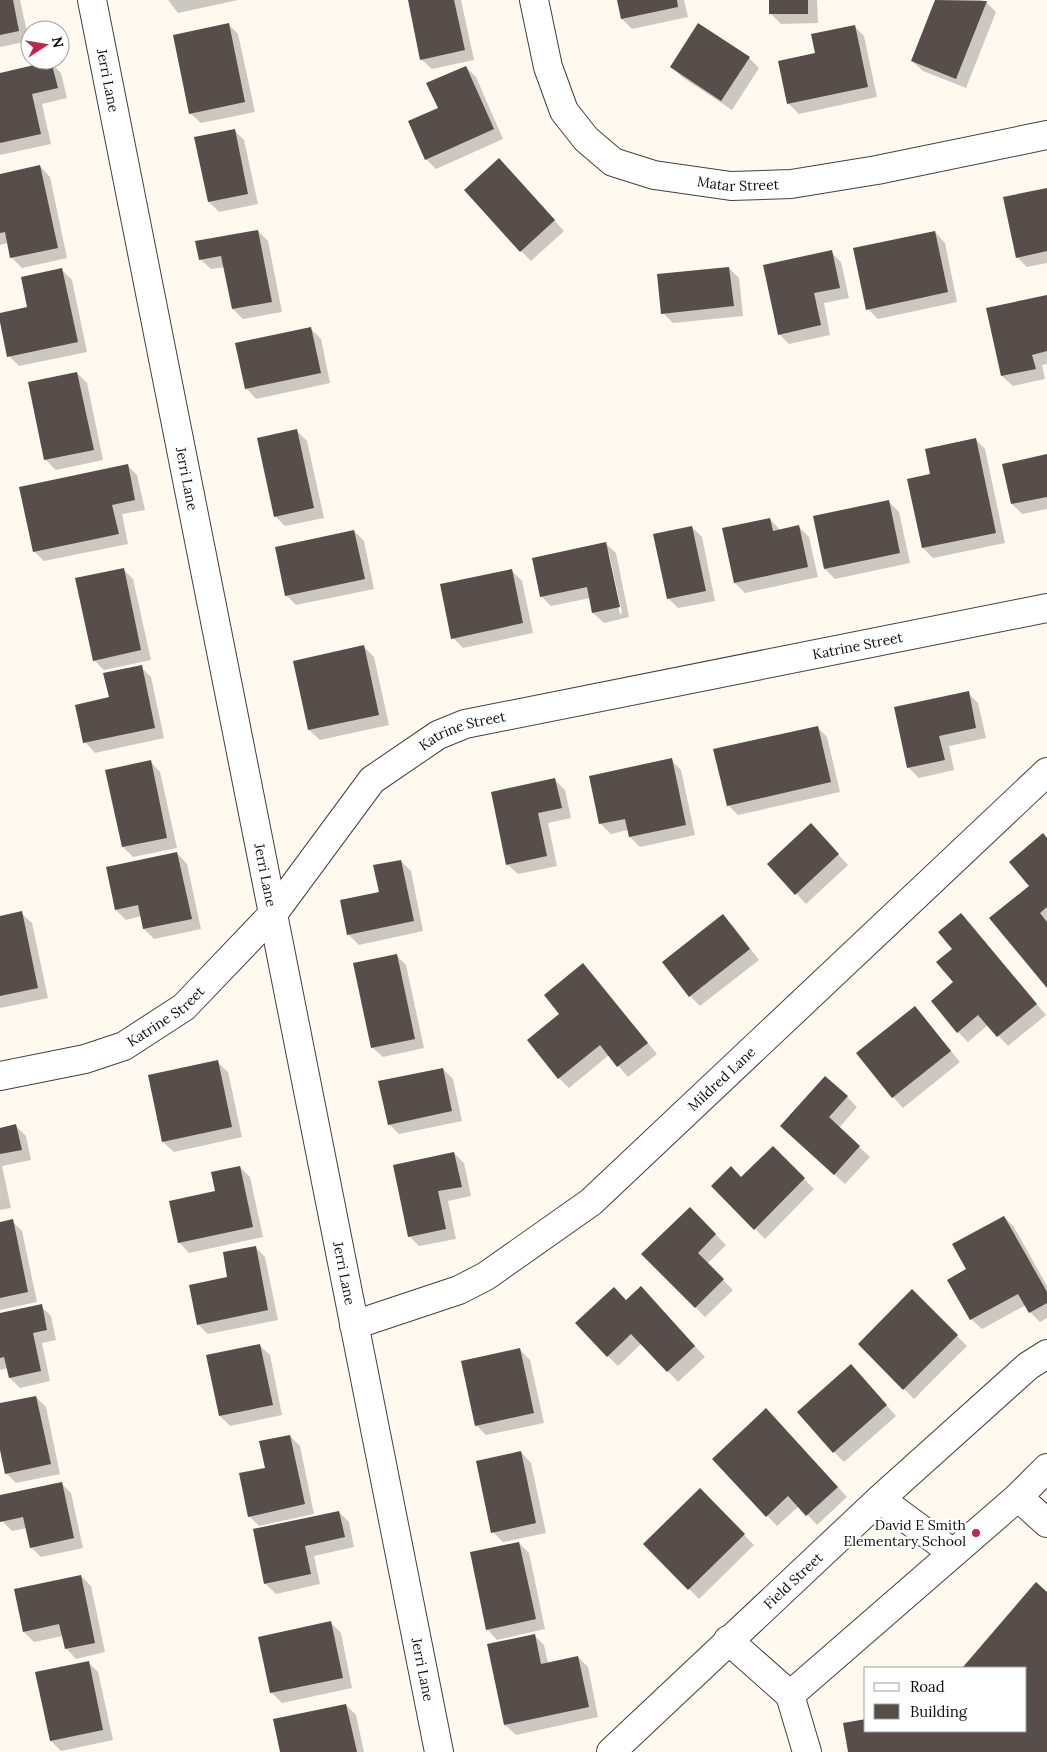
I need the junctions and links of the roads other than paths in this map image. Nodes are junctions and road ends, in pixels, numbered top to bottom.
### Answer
1 (92, 0) edge
2 (534, 0) edge
3 (1047, 135) edge
4 (1047, 608) edge
5 (1047, 772) edge
6 (273, 914) junction
7 (0, 1076) edge
8 (354, 1325) junction
9 (1047, 1354) edge
10 (1047, 1468) edge
11 (1018, 1497) junction
12 (880, 1499) junction
13 (1047, 1523) edge
14 (953, 1553) junction
15 (728, 1640) junction
16 (790, 1695) junction
17 (439, 1752) edge
18 (611, 1752) edge
19 (807, 1752) edge

1 - 6 street, Jerri Lane
2 - 3 street, Matar Street
4 - 6 street, Katrine Street
5 - 8 street, Mildred Lane
6 - 7 street, Katrine Street
6 - 8 street, Jerri Lane
8 - 17 street, Jerri Lane
9 - 12 street, Field Street
10 - 11 street
11 - 13 street
11 - 14 street
12 - 14 street
12 - 15 street, Field Street
14 - 16 street
15 - 16 street
15 - 18 street, Field Street
16 - 19 street

